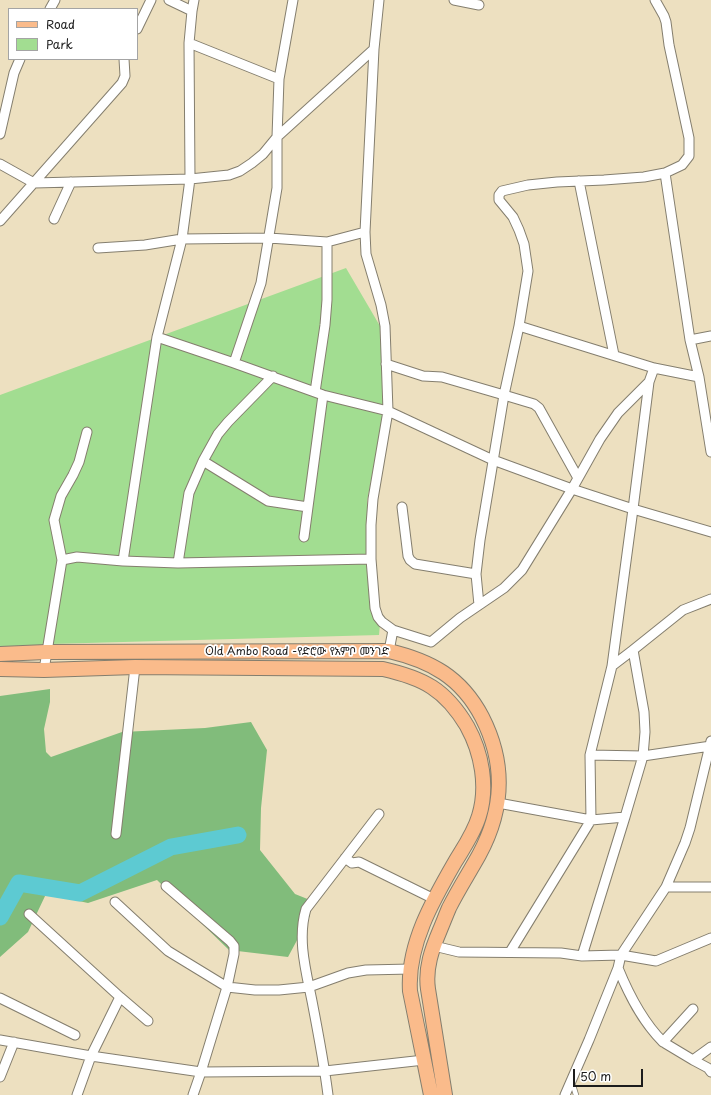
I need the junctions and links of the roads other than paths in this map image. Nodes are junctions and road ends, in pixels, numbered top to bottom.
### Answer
1 (151, 0) edge
2 (169, 0) edge
3 (194, 0) edge
4 (293, 0) edge
5 (379, 0) edge
6 (454, 0) edge
7 (655, 0) edge
8 (479, 5) dead end
9 (192, 11) junction
10 (138, 27) edge
11 (190, 42) junction
12 (374, 49) junction
13 (20, 60) edge
14 (124, 60) edge
15 (279, 80) junction
16 (0, 134) edge
17 (277, 137) junction
18 (0, 164) edge
19 (665, 173) junction
20 (190, 179) junction
21 (579, 181) junction
22 (71, 182) junction
23 (34, 183) junction
24 (54, 219) dead end
25 (0, 221) edge
26 (364, 232) junction
27 (269, 238) junction
28 (182, 239) junction
29 (326, 242) junction
30 (98, 248) dead end
31 (520, 326) junction
32 (711, 336) edge
33 (157, 337) junction
34 (690, 340) junction
35 (614, 355) junction
36 (234, 363) junction
37 (386, 364) junction
38 (654, 368) junction
39 (273, 376) junction
40 (699, 377) junction
41 (650, 382) junction
42 (319, 393) junction
43 (504, 395) junction
44 (388, 410) junction
45 (87, 432) dead end
46 (711, 452) edge
47 (493, 460) junction
48 (203, 462) junction
49 (578, 478) junction
50 (572, 489) junction
51 (308, 507) junction
52 (402, 507) dead end
53 (633, 509) junction
54 (711, 532) edge
55 (304, 537) dead end
56 (371, 559) junction
57 (62, 560) junction
58 (123, 561) junction
59 (178, 563) junction
60 (476, 574) junction
61 (711, 599) edge
62 (479, 606) junction
63 (393, 630) junction
64 (633, 650) junction
65 (389, 651) junction
66 (46, 652) junction
67 (0, 654) edge
68 (612, 666) junction
69 (135, 667) junction
70 (0, 669) edge
71 (44, 670) junction
72 (492, 743) junction
73 (710, 744) edge
74 (477, 749) junction
75 (590, 755) junction
76 (643, 756) junction
77 (498, 803) junction
78 (379, 814) dead end
79 (625, 817) junction
80 (591, 820) junction
81 (116, 834) dead end
82 (345, 858) junction
83 (166, 886) dead end
84 (666, 887) junction
85 (711, 887) edge
86 (434, 899) junction
87 (114, 902) dead end
88 (29, 914) dead end
89 (711, 938) edge
90 (434, 946) junction
91 (510, 952) junction
92 (621, 955) junction
93 (582, 956) junction
94 (411, 968) junction
95 (618, 968) junction
96 (228, 987) junction
97 (309, 987) junction
98 (120, 997) junction
99 (0, 998) edge
100 (694, 1009) dead end
101 (148, 1021) dead end
102 (75, 1035) dead end
103 (0, 1040) edge
104 (14, 1042) junction
105 (663, 1042) junction
106 (711, 1047) edge
107 (91, 1056) junction
108 (424, 1060) junction
109 (693, 1060) junction
110 (201, 1072) junction
111 (326, 1072) junction
112 (711, 1072) edge
113 (0, 1077) edge
114 (572, 1080) junction
115 (77, 1095) edge
116 (192, 1095) edge
117 (328, 1095) edge
118 (431, 1095) edge
119 (445, 1095) edge
120 (565, 1095) edge
121 (576, 1095) edge

1 - 10 street
2 - 9 street
3 - 9 street
4 - 15 street
5 - 12 street
6 - 8 street
7 - 19 street
9 - 11 street
11 - 15 street
11 - 20 street
12 - 17 street
12 - 26 street
13 - 16 street
14 - 23 street
15 - 17 street
17 - 20 street
17 - 27 street
18 - 23 street
19 - 21 street
19 - 34 street
20 - 22 street
20 - 28 street
21 - 31 street
21 - 35 street
22 - 23 street
22 - 24 street
23 - 25 street
26 - 29 street
26 - 37 street
27 - 28 street
27 - 29 street
27 - 36 street
28 - 30 street
28 - 33 street
29 - 42 street
31 - 35 street
31 - 43 street
32 - 34 street
33 - 36 street
33 - 58 street
34 - 40 street
35 - 38 street
36 - 39 street
37 - 43 street
37 - 44 street
38 - 40 street
38 - 41 street
39 - 42 street
39 - 48 street
40 - 46 street
41 - 49 street
41 - 53 street
42 - 44 street
42 - 51 street
43 - 47 street
43 - 49 street
44 - 47 street
44 - 56 street
45 - 57 street
47 - 50 street
47 - 60 street
48 - 51 street
48 - 59 street
49 - 50 street
50 - 53 street
50 - 62 street
51 - 55 street
52 - 60 street
53 - 54 street
53 - 68 street
56 - 59 street
56 - 63 street
57 - 58 street
57 - 66 street
58 - 59 street
60 - 62 street
61 - 64 street
62 - 63 street
63 - 65 street
64 - 68 street
64 - 76 street
65 - 66 main road, Old Ambo Road -የድሮው የአምቦ መንገድ
65 - 72 main road, Old Ambo Road -የድሮው የአምቦ መንገድ
66 - 67 main road, Old Ambo Road -የድሮው የአምቦ መንገድ
66 - 71 street
68 - 75 street
69 - 71 main road, Old Ambo Road -የድሮው የአምቦ መንገድ
69 - 74 main road, Old Ambo Road -የድሮው የአምቦ መንገድ
69 - 81 street
70 - 71 main road, Old Ambo Road -የድሮው የአምቦ መንገድ
72 - 74 main road
72 - 77 main road, Old Ambo Road -የድሮው የአምቦ መንገድ
73 - 76 street
73 - 84 street
74 - 86 main road, Old Ambo Road -የድሮው የአምቦ መንገድ
75 - 76 street
75 - 80 street
76 - 79 street
77 - 80 street
77 - 90 main road, Old Ambo Road -የድሮው የአምቦ መንገድ
78 - 82 street
79 - 80 street
79 - 93 street
80 - 91 street
82 - 86 street
82 - 97 street
83 - 96 street
84 - 85 street
84 - 92 street
86 - 94 main road, Old Ambo Road -የድሮው የአምቦ መንገድ
87 - 96 street
88 - 98 street
89 - 92 street
90 - 91 street
90 - 119 main road, Old Ambo Road -የድሮው የአምቦ መንገድ
91 - 93 street
92 - 93 street
92 - 95 street
94 - 97 street
94 - 108 main road, Old Ambo Road -የድሮው የአምቦ መንገድ
95 - 105 street
95 - 114 street
96 - 97 street
96 - 110 street
97 - 111 street
98 - 101 street
98 - 107 street
99 - 102 street
100 - 105 street
103 - 104 street
104 - 107 street
104 - 113 street
105 - 109 street
106 - 109 street
107 - 110 street
107 - 115 street
108 - 111 street
108 - 118 main road, Old Ambo Road -የድሮው የአምቦ መንገድ
109 - 112 street
110 - 111 street
110 - 116 street
111 - 117 street
114 - 120 street
114 - 121 lane

